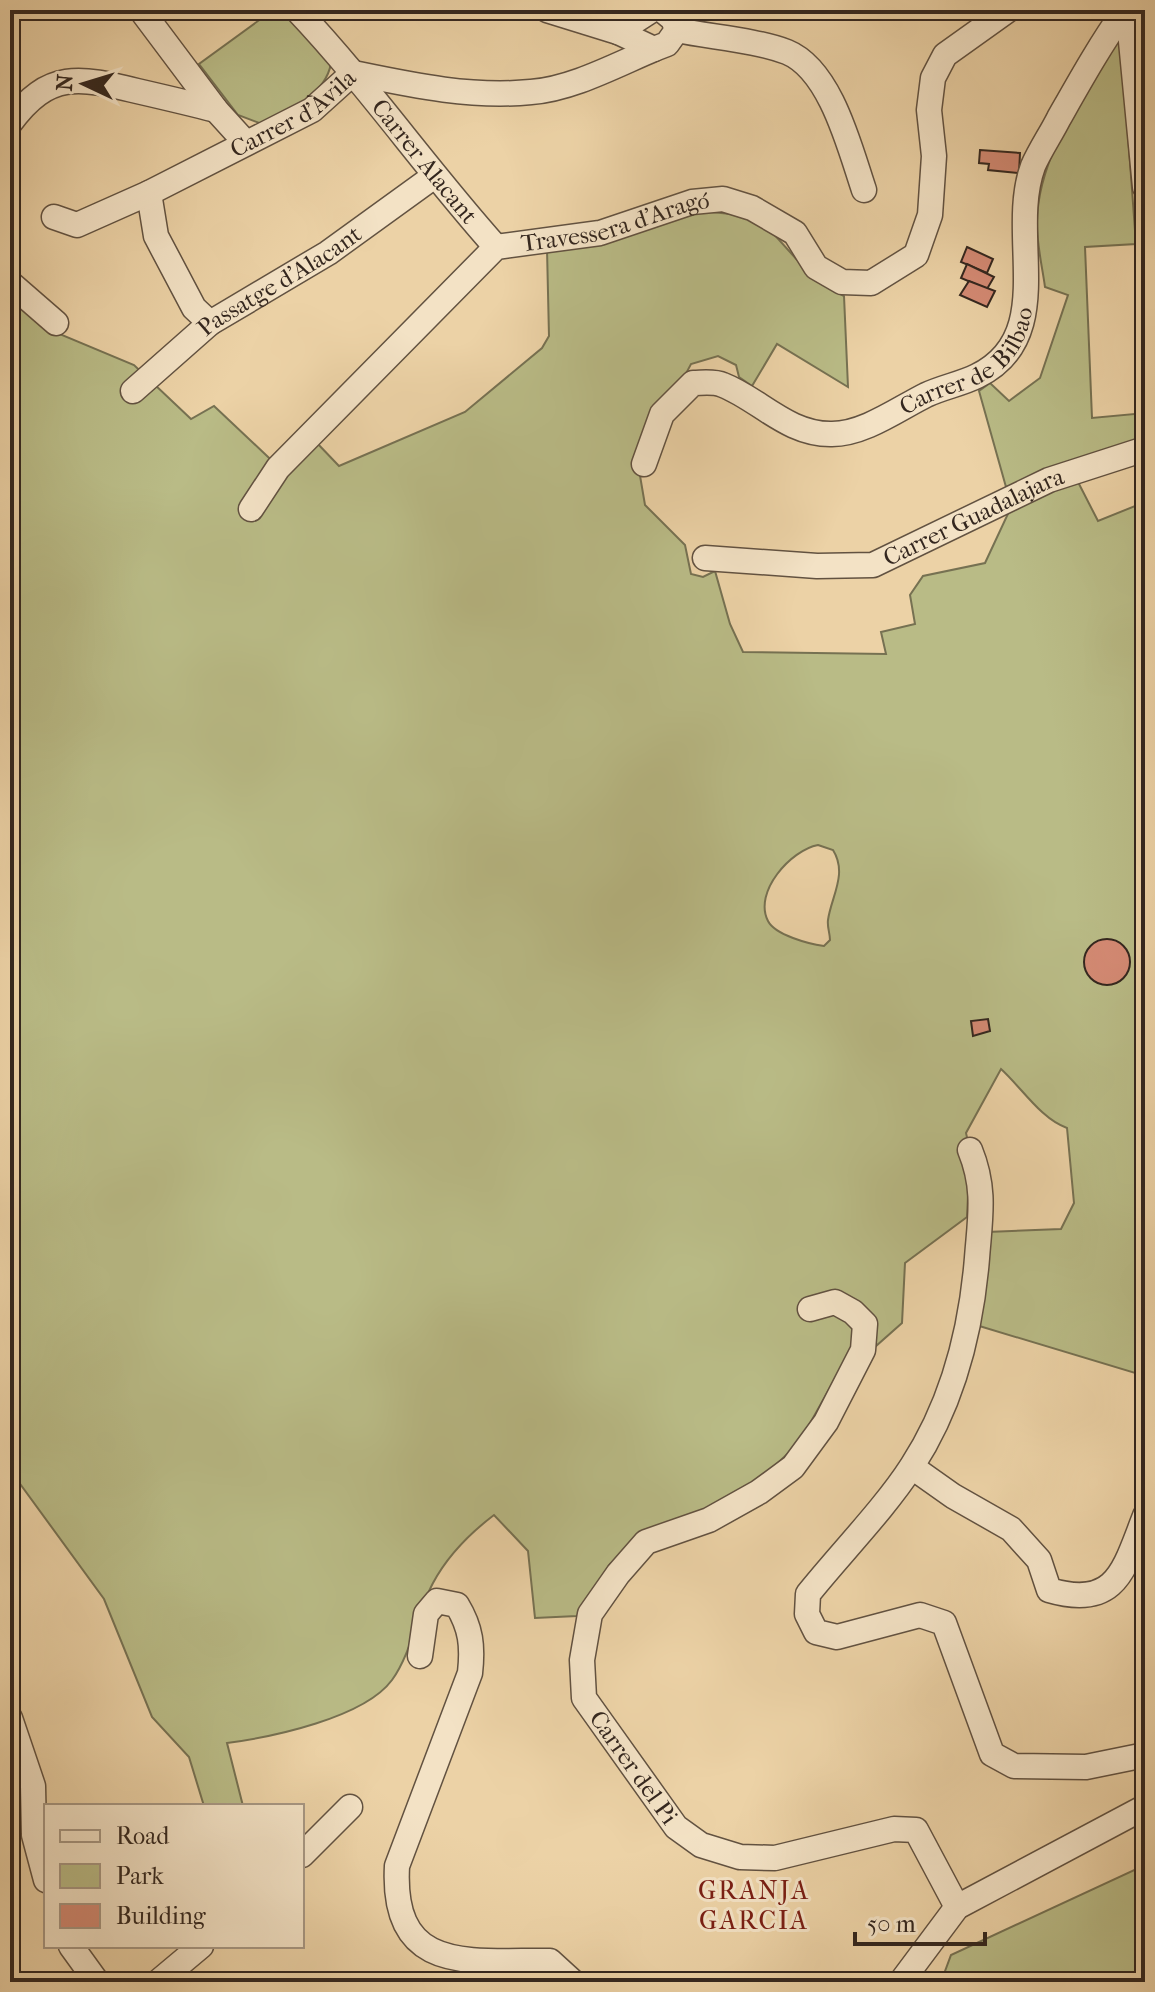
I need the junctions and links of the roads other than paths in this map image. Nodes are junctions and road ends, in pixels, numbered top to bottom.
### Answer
1 (141, 10) edge
2 (297, 10) edge
3 (547, 10) edge
4 (1008, 10) edge
5 (1127, 10) edge
6 (652, 12) edge
7 (586, 24) junction
8 (677, 30) junction
9 (618, 32) junction
10 (654, 49) junction
11 (353, 73) junction
12 (591, 75) junction
13 (216, 110) junction
14 (10, 123) edge
15 (246, 143) junction
16 (433, 177) junction
17 (1145, 187) edge
18 (864, 190) dead end
19 (149, 193) junction
20 (54, 217) dead end
21 (496, 247) junction
22 (10, 283) edge
23 (56, 323) dead end
24 (210, 323) junction
25 (133, 391) dead end
26 (1145, 449) edge
27 (644, 464) dead end
28 (251, 509) dead end
29 (705, 558) dead end
30 (970, 1150) dead end
31 (810, 1309) dead end
32 (912, 1467) junction
33 (1145, 1516) edge
34 (420, 1656) dead end
35 (10, 1718) edge
36 (1145, 1755) edge
37 (350, 1807) dead end
38 (1145, 1807) edge
39 (304, 1853) edge
40 (44, 1872) edge
41 (957, 1907) junction
42 (72, 1948) edge
43 (199, 1948) edge
44 (97, 1982) edge
45 (158, 1982) edge
46 (573, 1982) edge
47 (901, 1982) edge

1 - 13 street
2 - 11 street, Carrer Alacant
3 - 7 street
4 - 21 street, Travessera d'Aragó
5 - 17 street
5 - 27 street, Carrer de Bilbao
6 - 7 street
6 - 8 street
6 - 9 street
7 - 9 street
7 - 12 street
8 - 10 street, Carrer d'Àvila
8 - 18 street
9 - 10 street
10 - 12 street, Carrer d'Àvila
11 - 12 street, Carrer d'Àvila
11 - 15 street, Carrer d'Àvila
11 - 16 street, Carrer Alacant
13 - 14 street
13 - 15 street
15 - 19 street, Carrer d'Àvila
16 - 21 street, Carrer Alacant
16 - 24 street, Passatge d'Alacant
19 - 20 street, Carrer d'Àvila
19 - 24 street
21 - 28 street, Travessera d'Aragó
22 - 23 street
24 - 25 street, Passatge d'Alacant
26 - 29 street, Carrer Guadalajara
30 - 32 street
31 - 41 street, Carrer del Pi
32 - 33 street
32 - 36 street
34 - 46 street
35 - 40 street
37 - 39 street
38 - 41 street
41 - 47 street
42 - 44 street
43 - 45 street

